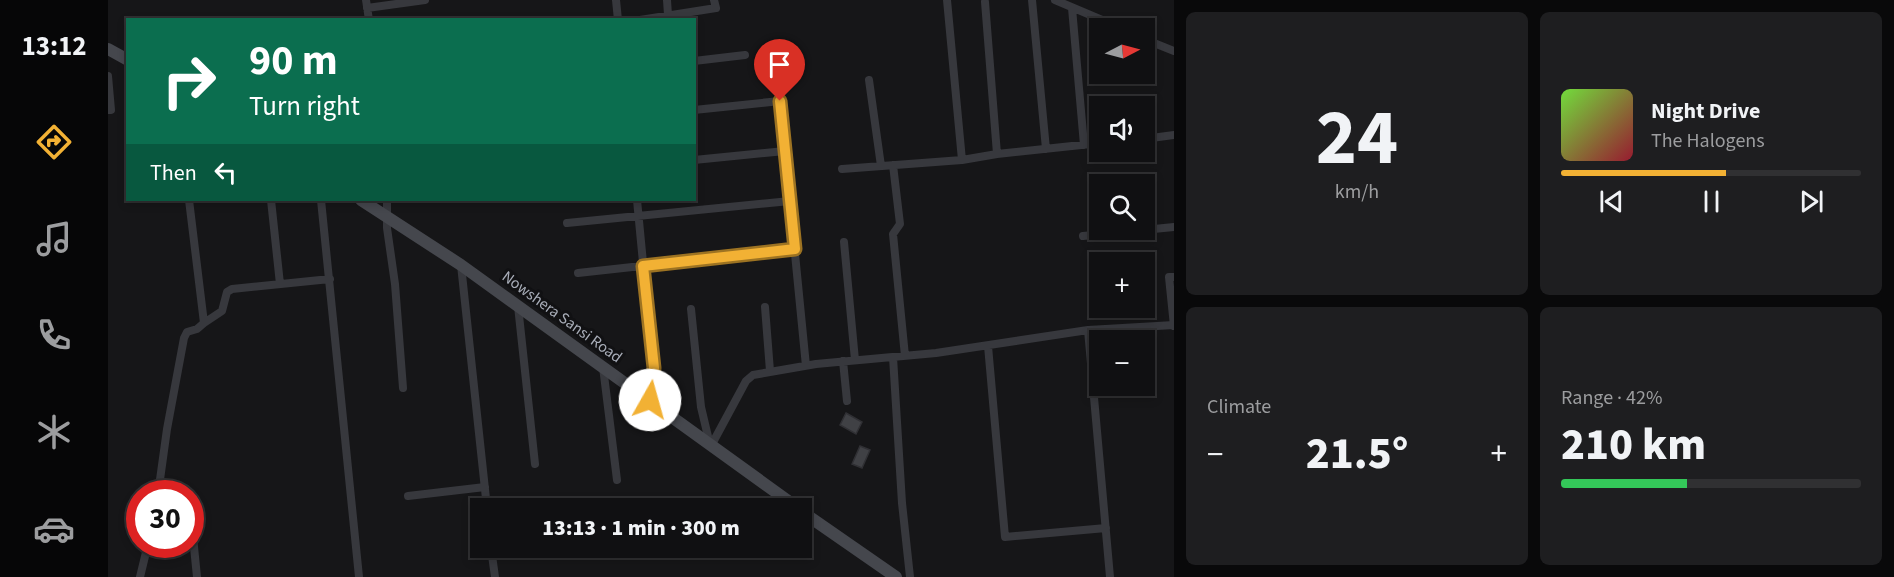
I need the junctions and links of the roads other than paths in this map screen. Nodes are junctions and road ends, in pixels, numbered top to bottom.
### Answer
1 (425, 0) edge
2 (616, 0) edge
3 (667, 0) edge
4 (714, 0) edge
5 (947, 0) edge
6 (1032, 0) edge
7 (1055, 0) edge
8 (986, 3) dead end
9 (367, 4) edge
10 (1072, 8) junction
11 (668, 15) junction
12 (618, 18) edge
13 (651, 18) edge
14 (1096, 18) edge
15 (1155, 43) edge
16 (108, 49) edge
17 (1174, 51) edge
18 (745, 55) dead end
19 (126, 59) edge
20 (696, 61) edge
21 (108, 76) edge
22 (869, 80) dead end
23 (108, 110) edge
24 (696, 110) edge
25 (1174, 135) edge
26 (1155, 138) edge
27 (1089, 144) edge
28 (1084, 145) junction
29 (1046, 149) junction
30 (785, 151) junction
31 (997, 154) junction
32 (696, 160) edge
33 (962, 160) junction
34 (894, 165) junction
35 (881, 166) junction
36 (842, 170) dead end
37 (189, 201) edge
38 (271, 201) edge
39 (321, 201) edge
40 (363, 201) edge
41 (387, 201) edge
42 (636, 201) edge
43 (790, 201) junction
44 (387, 216) junction
45 (638, 216) junction
46 (567, 223) dead end
47 (1174, 227) edge
48 (1083, 236) dead end
49 (844, 242) dead end
50 (795, 249) junction
51 (461, 265) junction
52 (643, 266) junction
53 (578, 273) dead end
54 (1174, 277) edge
55 (330, 279) junction
56 (280, 284) junction
57 (518, 306) junction
58 (765, 307) dead end
59 (691, 309) dead end
60 (204, 323) junction
61 (1174, 326) edge
62 (1088, 330) junction
63 (988, 346) junction
64 (905, 356) junction
65 (892, 357) junction
66 (855, 360) junction
67 (843, 361) junction
68 (603, 366) junction
69 (806, 366) junction
70 (770, 371) junction
71 (403, 388) dead end
72 (650, 400) junction
73 (847, 401) dead end
74 (711, 446) junction
75 (535, 464) dead end
76 (160, 480) edge
77 (617, 480) dead end
78 (485, 487) junction
79 (408, 496) dead end
80 (486, 498) edge
81 (782, 498) edge
82 (812, 519) edge
83 (1106, 528) junction
84 (145, 558) edge
85 (195, 558) edge
86 (493, 558) edge
87 (140, 577) edge
88 (197, 577) edge
89 (359, 577) edge
90 (495, 577) edge
91 (896, 577) edge
92 (910, 577) edge
93 (1110, 577) edge

1 - 9 street
2 - 12 street
3 - 11 street
4 - 11 street
5 - 33 street
6 - 29 street
7 - 10 street
8 - 31 street
10 - 14 street
10 - 28 street
11 - 13 street
15 - 17 street
16 - 19 main road
18 - 20 street
21 - 23 street
22 - 35 street
24 - 30 street
25 - 26 street
27 - 28 street
28 - 29 street
29 - 31 street
30 - 32 street
30 - 43 street
31 - 33 street
33 - 34 street
34 - 35 street
34 - 64 street
35 - 36 street
37 - 60 street
38 - 56 street
39 - 55 street
40 - 44 main road, Nowshera Sansi Road
41 - 44 street
42 - 45 street
43 - 45 street
43 - 50 street
44 - 51 main road, Nowshera Sansi Road
44 - 71 street
45 - 46 street
45 - 52 street
47 - 48 street
49 - 66 street
50 - 52 street
50 - 69 street
51 - 57 main road, Nowshera Sansi Road
51 - 78 street
52 - 53 street
52 - 72 street
54 - 61 street
55 - 56 street
55 - 89 street
56 - 60 street
57 - 68 main road, Nowshera Sansi Road
57 - 75 street
58 - 70 street
59 - 74 street
60 - 76 street
61 - 62 street
62 - 63 street
62 - 83 street
63 - 64 street
63 - 83 street
64 - 65 street
65 - 66 street
65 - 92 street
66 - 67 street
67 - 69 street
67 - 73 street
68 - 72 main road, Nowshera Sansi Road
68 - 77 street
69 - 70 street
70 - 74 street
72 - 74 main road, Nowshera Sansi Road
74 - 81 main road, Nowshera Sansi Road
78 - 79 street
78 - 80 street
82 - 91 main road, Nowshera Sansi Road
83 - 93 street
84 - 87 street
85 - 88 street
86 - 90 street

